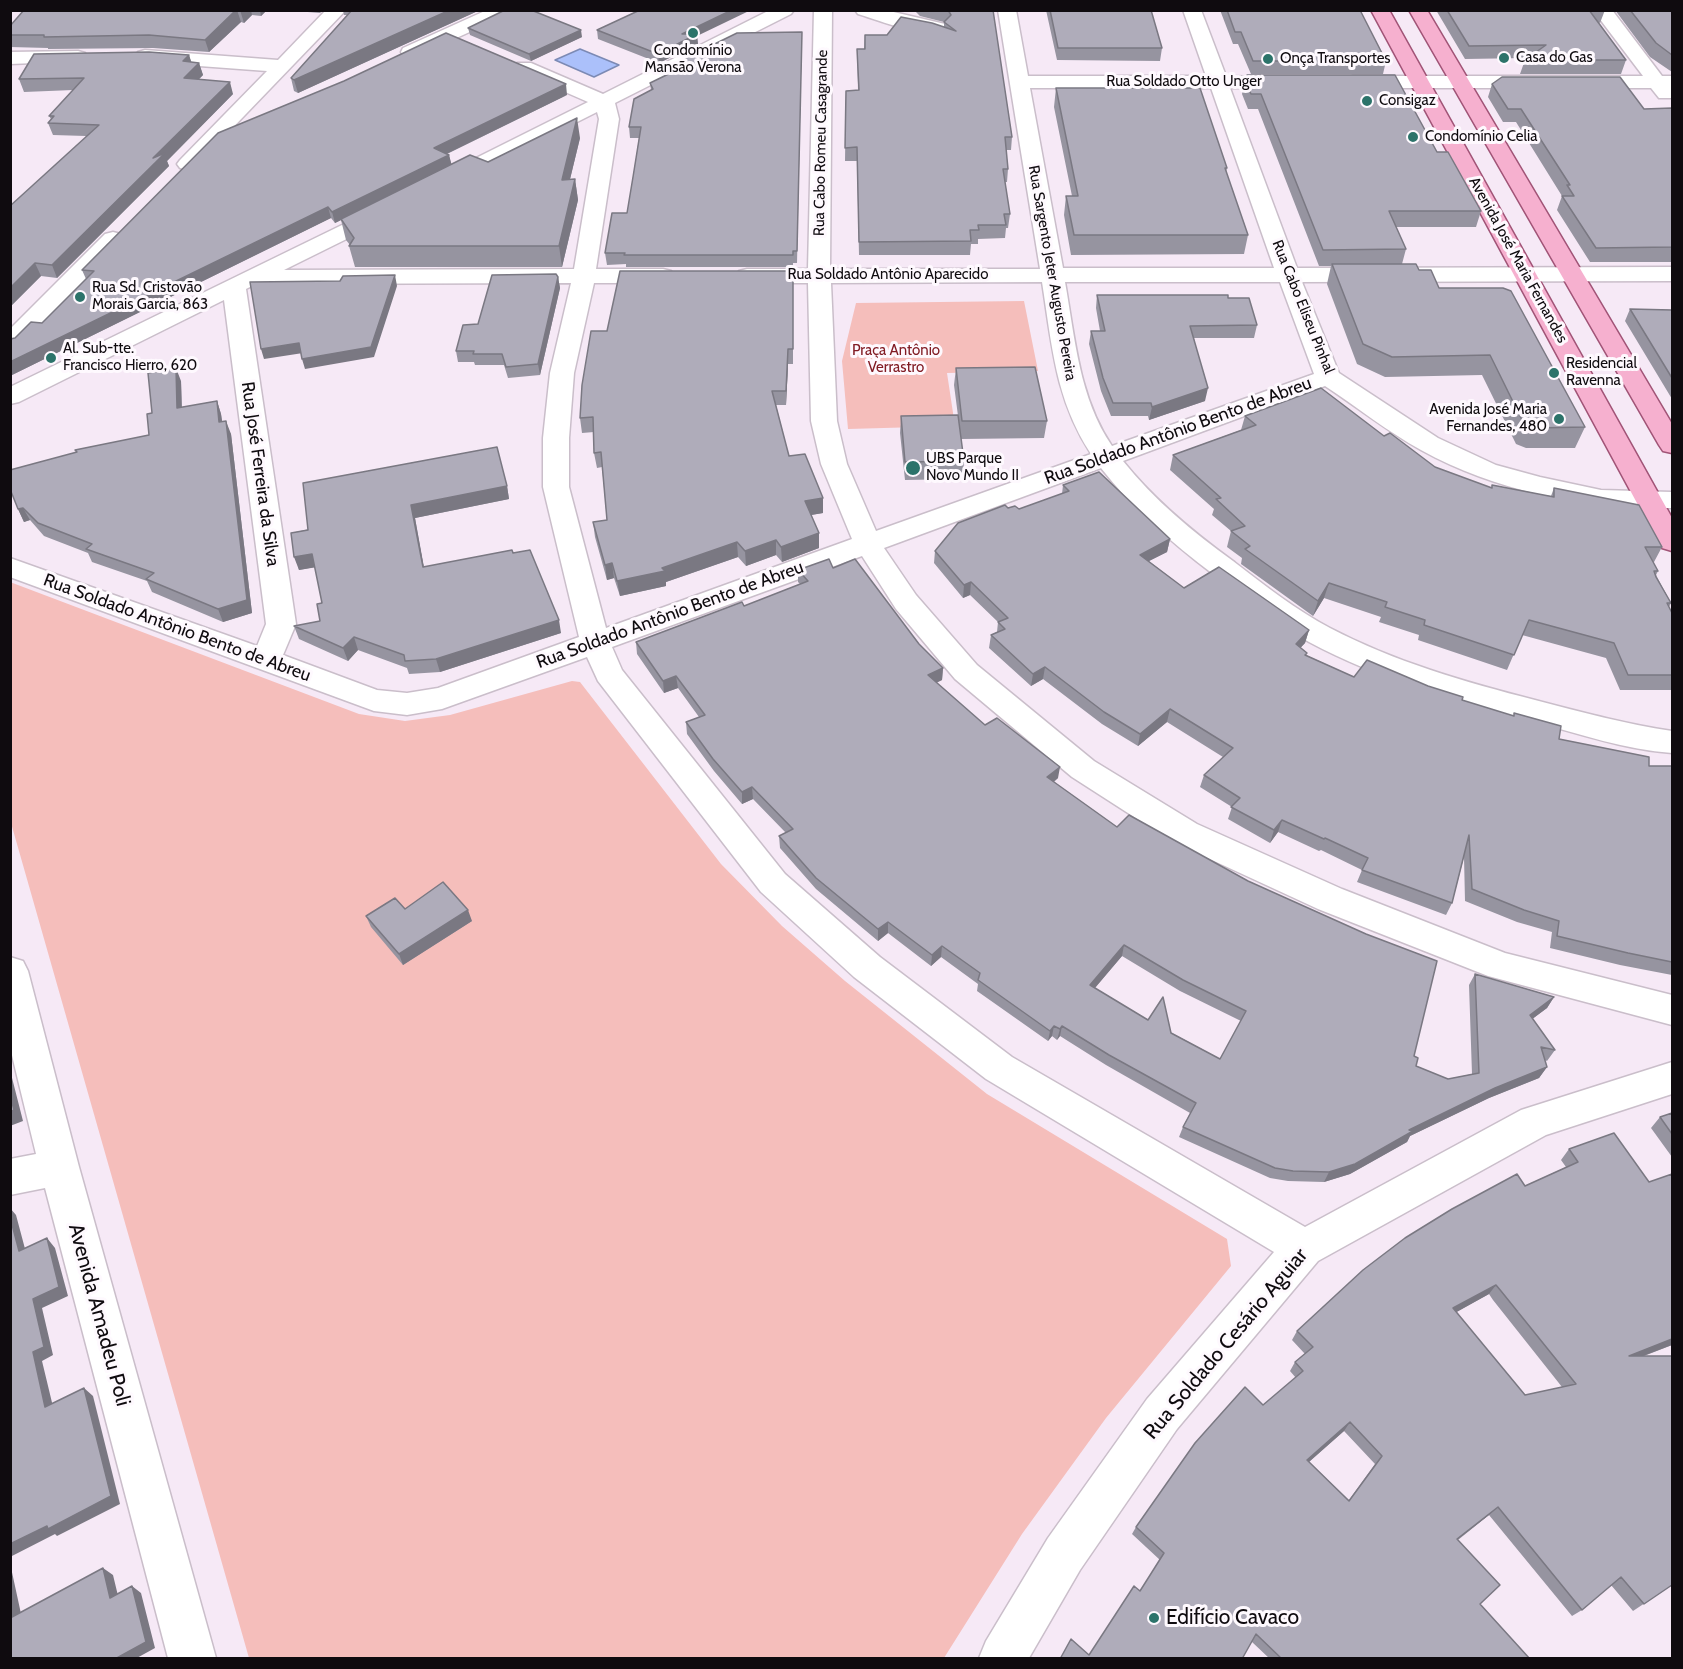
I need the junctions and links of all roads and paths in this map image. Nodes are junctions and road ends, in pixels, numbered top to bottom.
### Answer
1 (337, 10) edge
2 (503, 10) edge
3 (785, 10) edge
4 (823, 10) edge
5 (864, 10) edge
6 (1007, 10) edge
7 (1192, 10) edge
8 (1380, 10) edge
9 (1418, 10) edge
10 (1602, 10) edge
11 (939, 28) edge
12 (449, 35) junction
13 (470, 45) edge
14 (96, 57) edge
15 (130, 57) edge
16 (10, 58) edge
17 (503, 58) edge
18 (396, 59) edge
19 (283, 66) junction
20 (1020, 82) junction
21 (1218, 82) junction
22 (1308, 82) edge
23 (1330, 82) edge
24 (1420, 82) junction
25 (1460, 82) junction
26 (1665, 82) edge
27 (605, 102) junction
28 (1672, 102) edge
29 (261, 113) edge
30 (235, 116) junction
31 (171, 181) edge
32 (428, 190) edge
33 (407, 200) edge
34 (130, 222) edge
35 (1288, 274) junction
36 (1525, 274) junction
37 (1572, 274) junction
38 (1672, 274) edge
39 (1053, 275) junction
40 (584, 276) junction
41 (679, 276) edge
42 (726, 276) edge
43 (819, 276) junction
44 (242, 281) junction
45 (10, 343) edge
46 (1328, 377) junction
47 (10, 397) edge
48 (1672, 445) edge
49 (1106, 456) junction
50 (1661, 500) edge
51 (1672, 542) edge
52 (868, 544) junction
53 (10, 567) edge
54 (595, 641) junction
55 (266, 660) junction
56 (1672, 742) edge
57 (10, 971) edge
58 (1672, 1010) edge
59 (1672, 1078) edge
60 (59, 1167) junction
61 (10, 1177) edge
62 (1304, 1248) junction
63 (192, 1659) edge
64 (1003, 1659) edge

1 - 19 street
2 - 12 street
3 - 27 street
4 - 43 street, Rua Cabo Romeu Casagrande
5 - 11 street
6 - 20 street, Rua Sargento Jeter Augusto Pereira
7 - 21 street, Rua Cabo Eliseu Pinhal
8 - 24 main road, Avenida José Maria Fernandes
9 - 25 main road
10 - 26 street
12 - 13 street
12 - 18 street
14 - 16 street
15 - 19 street
17 - 27 street
19 - 30 street
20 - 21 street, Rua Soldado Otto Unger
20 - 39 street, Rua Sargento Jeter Augusto Pereira
21 - 22 street, Rua Soldado Otto Unger
21 - 35 street, Rua Cabo Eliseu Pinhal
23 - 24 street
24 - 25 street
24 - 36 main road, Avenida José Maria Fernandes
25 - 26 street
25 - 37 main road
26 - 28 street
27 - 32 street
27 - 40 street
29 - 30 street
30 - 31 street
33 - 44 street
34 - 45 street
35 - 36 street, Rua Soldado Antônio Aparecido
35 - 39 street, Rua Soldado Antônio Aparecido
35 - 46 street, Rua Cabo Eliseu Pinhal
36 - 37 street, Rua Soldado Antônio Aparecido
36 - 50 main road, Avenida José Maria Fernandes
37 - 38 street, Rua Soldado Antônio Aparecido
37 - 48 main road
39 - 43 street, Rua Soldado Antônio Aparecido
39 - 49 street, Rua Sargento Jeter Augusto Pereira
40 - 41 street
40 - 44 street
40 - 54 street
42 - 43 street, Rua Soldado Antônio Aparecido
43 - 52 street, Rua Cabo Romeu Casagrande
44 - 47 street
44 - 55 street, Rua José Ferreira da Silva
46 - 49 street, Rua Soldado Antônio Bento de Abreu
46 - 50 street, Rua Cabo Eliseu Pinhal
49 - 52 street, Rua Soldado Antônio Bento de Abreu
49 - 56 street, Rua Sargento Jeter Augusto Pereira
50 - 51 main road, Avenida José Maria Fernandes
52 - 54 street, Rua Soldado Antônio Bento de Abreu
52 - 58 street, Rua Cabo Romeu Casagrande
53 - 55 street, Rua Soldado Antônio Bento de Abreu
54 - 55 street, Rua Soldado Antônio Bento de Abreu
54 - 62 street
57 - 60 street, Avenida Amadeu Poli
59 - 62 street, Rua Soldado Cesário Aguiar
60 - 61 street
60 - 63 street, Avenida Amadeu Poli
62 - 64 street, Rua Soldado Cesário Aguiar

